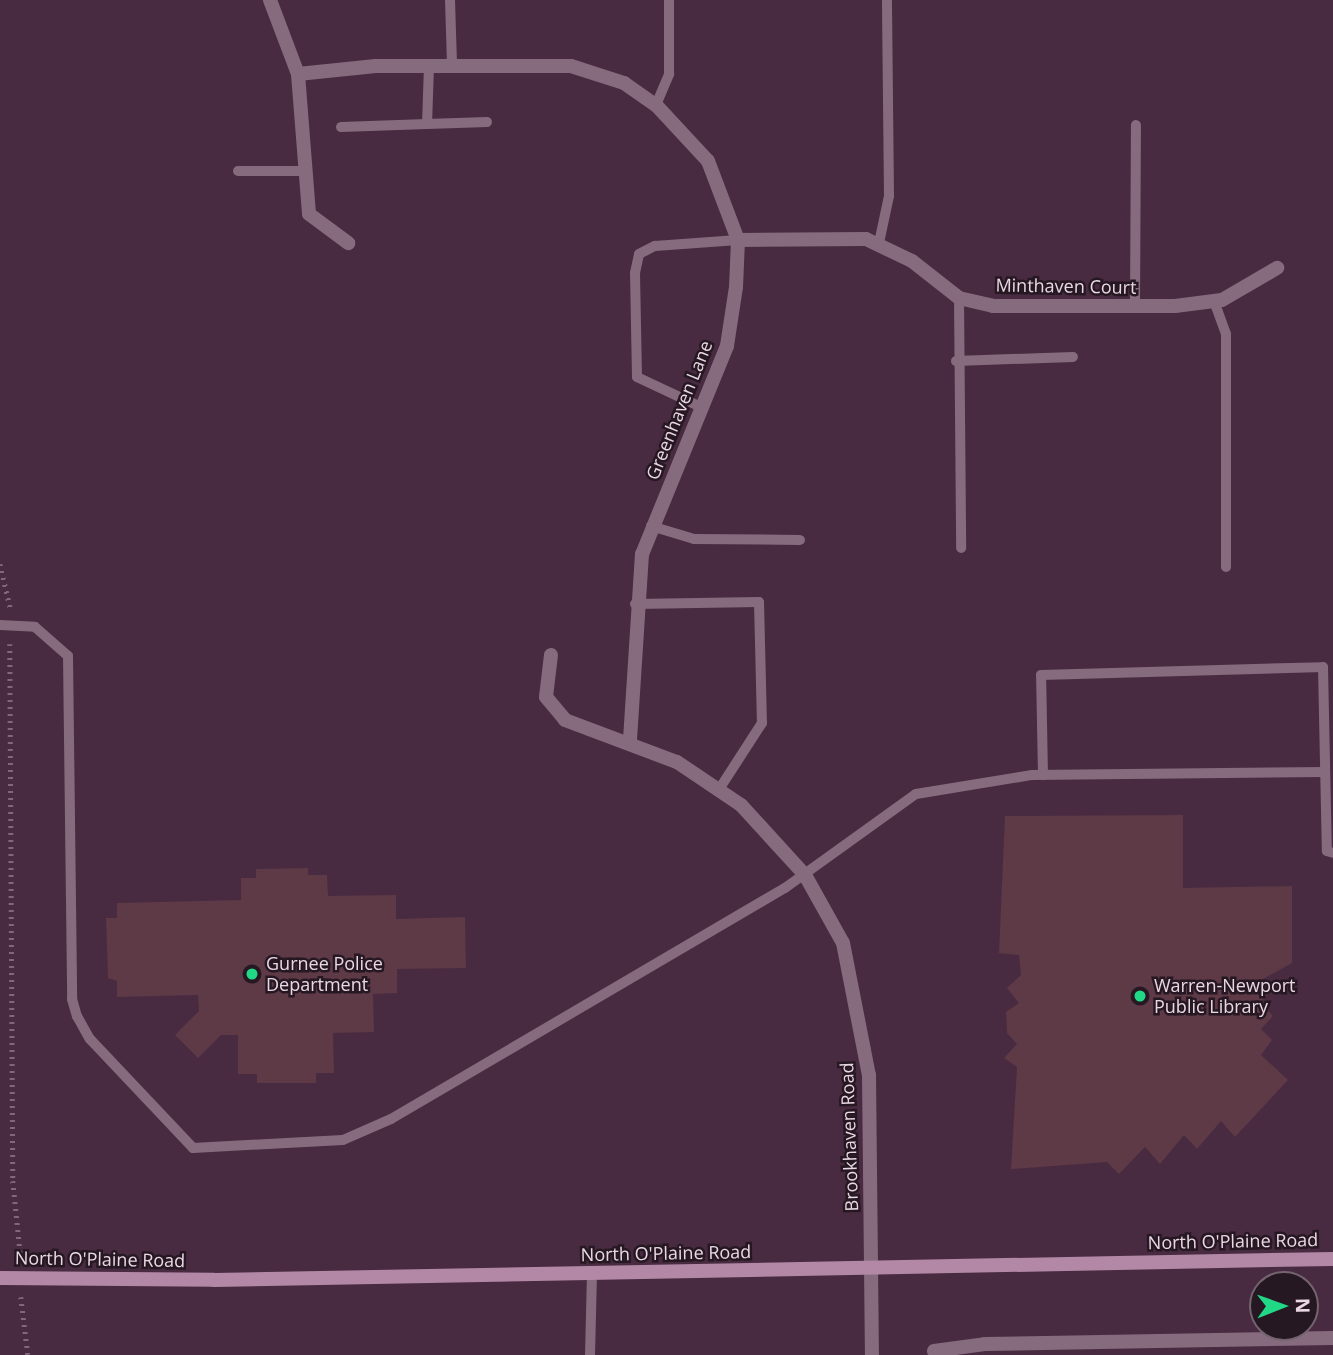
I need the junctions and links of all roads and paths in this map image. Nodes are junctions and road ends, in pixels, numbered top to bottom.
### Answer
1 (270, 0) edge
2 (450, 0) edge
3 (669, 0) edge
4 (887, 0) edge
5 (429, 65) junction
6 (452, 65) junction
7 (298, 74) junction
8 (656, 105) junction
9 (487, 122) dead end
10 (428, 124) junction
11 (1136, 125) dead end
12 (341, 127) dead end
13 (238, 171) dead end
14 (304, 171) junction
15 (738, 240) junction
16 (348, 243) dead end
17 (879, 243) junction
18 (1277, 268) dead end
19 (959, 298) junction
20 (1214, 301) junction
21 (1135, 306) junction
22 (1073, 357) dead end
23 (956, 361) junction
24 (704, 408) junction
25 (651, 526) junction
26 (800, 540) dead end
27 (961, 548) dead end
28 (0, 564) edge
29 (1226, 567) dead end
30 (635, 604) junction
31 (5, 626) edge
32 (551, 655) dead end
33 (630, 741) junction
34 (1325, 772) junction
35 (1043, 775) junction
36 (720, 788) junction
37 (1333, 853) edge
38 (805, 875) junction
39 (21, 1229) dead end
40 (1333, 1259) edge
41 (872, 1269) junction
42 (592, 1274) junction
43 (0, 1278) edge
44 (22, 1333) dead end
45 (1333, 1338) edge
46 (1079, 1349) edge
47 (934, 1351) dead end
48 (28, 1355) edge
49 (590, 1355) edge
50 (872, 1355) edge

1 - 7 street
2 - 6 lane
3 - 8 lane
4 - 17 lane
5 - 6 street, Greenhaven Lane
5 - 7 street, Greenhaven Lane
5 - 10 lane
6 - 8 street, Greenhaven Lane
7 - 14 street
8 - 15 street, Greenhaven Lane
9 - 10 lane
10 - 12 lane
11 - 21 lane
13 - 14 lane
14 - 16 street
15 - 17 street, Minthaven Court
15 - 24 street, Greenhaven Lane
15 - 24 lane
17 - 19 street, Minthaven Court
18 - 20 street, Minthaven Court
19 - 21 street, Minthaven Court
19 - 23 lane
20 - 21 street, Minthaven Court
20 - 29 lane
22 - 23 lane
23 - 27 lane
24 - 25 street, Greenhaven Lane
25 - 26 lane
25 - 30 street, Greenhaven Lane
28 - 31 path
30 - 33 street, Greenhaven Lane
30 - 36 lane
31 - 38 lane
31 - 39 path
32 - 33 street, Brookhaven Road
33 - 36 street, Brookhaven Road
34 - 35 lane
34 - 35 lane
34 - 37 lane
35 - 38 lane
36 - 38 street, Brookhaven Road
38 - 41 street, Brookhaven Road
40 - 41 street, North O'Plaine Road
41 - 42 street, North O'Plaine Road
41 - 50 street, Brookhaven Road
42 - 43 street, North O'Plaine Road
42 - 49 lane
44 - 48 path
45 - 46 street
46 - 47 street

